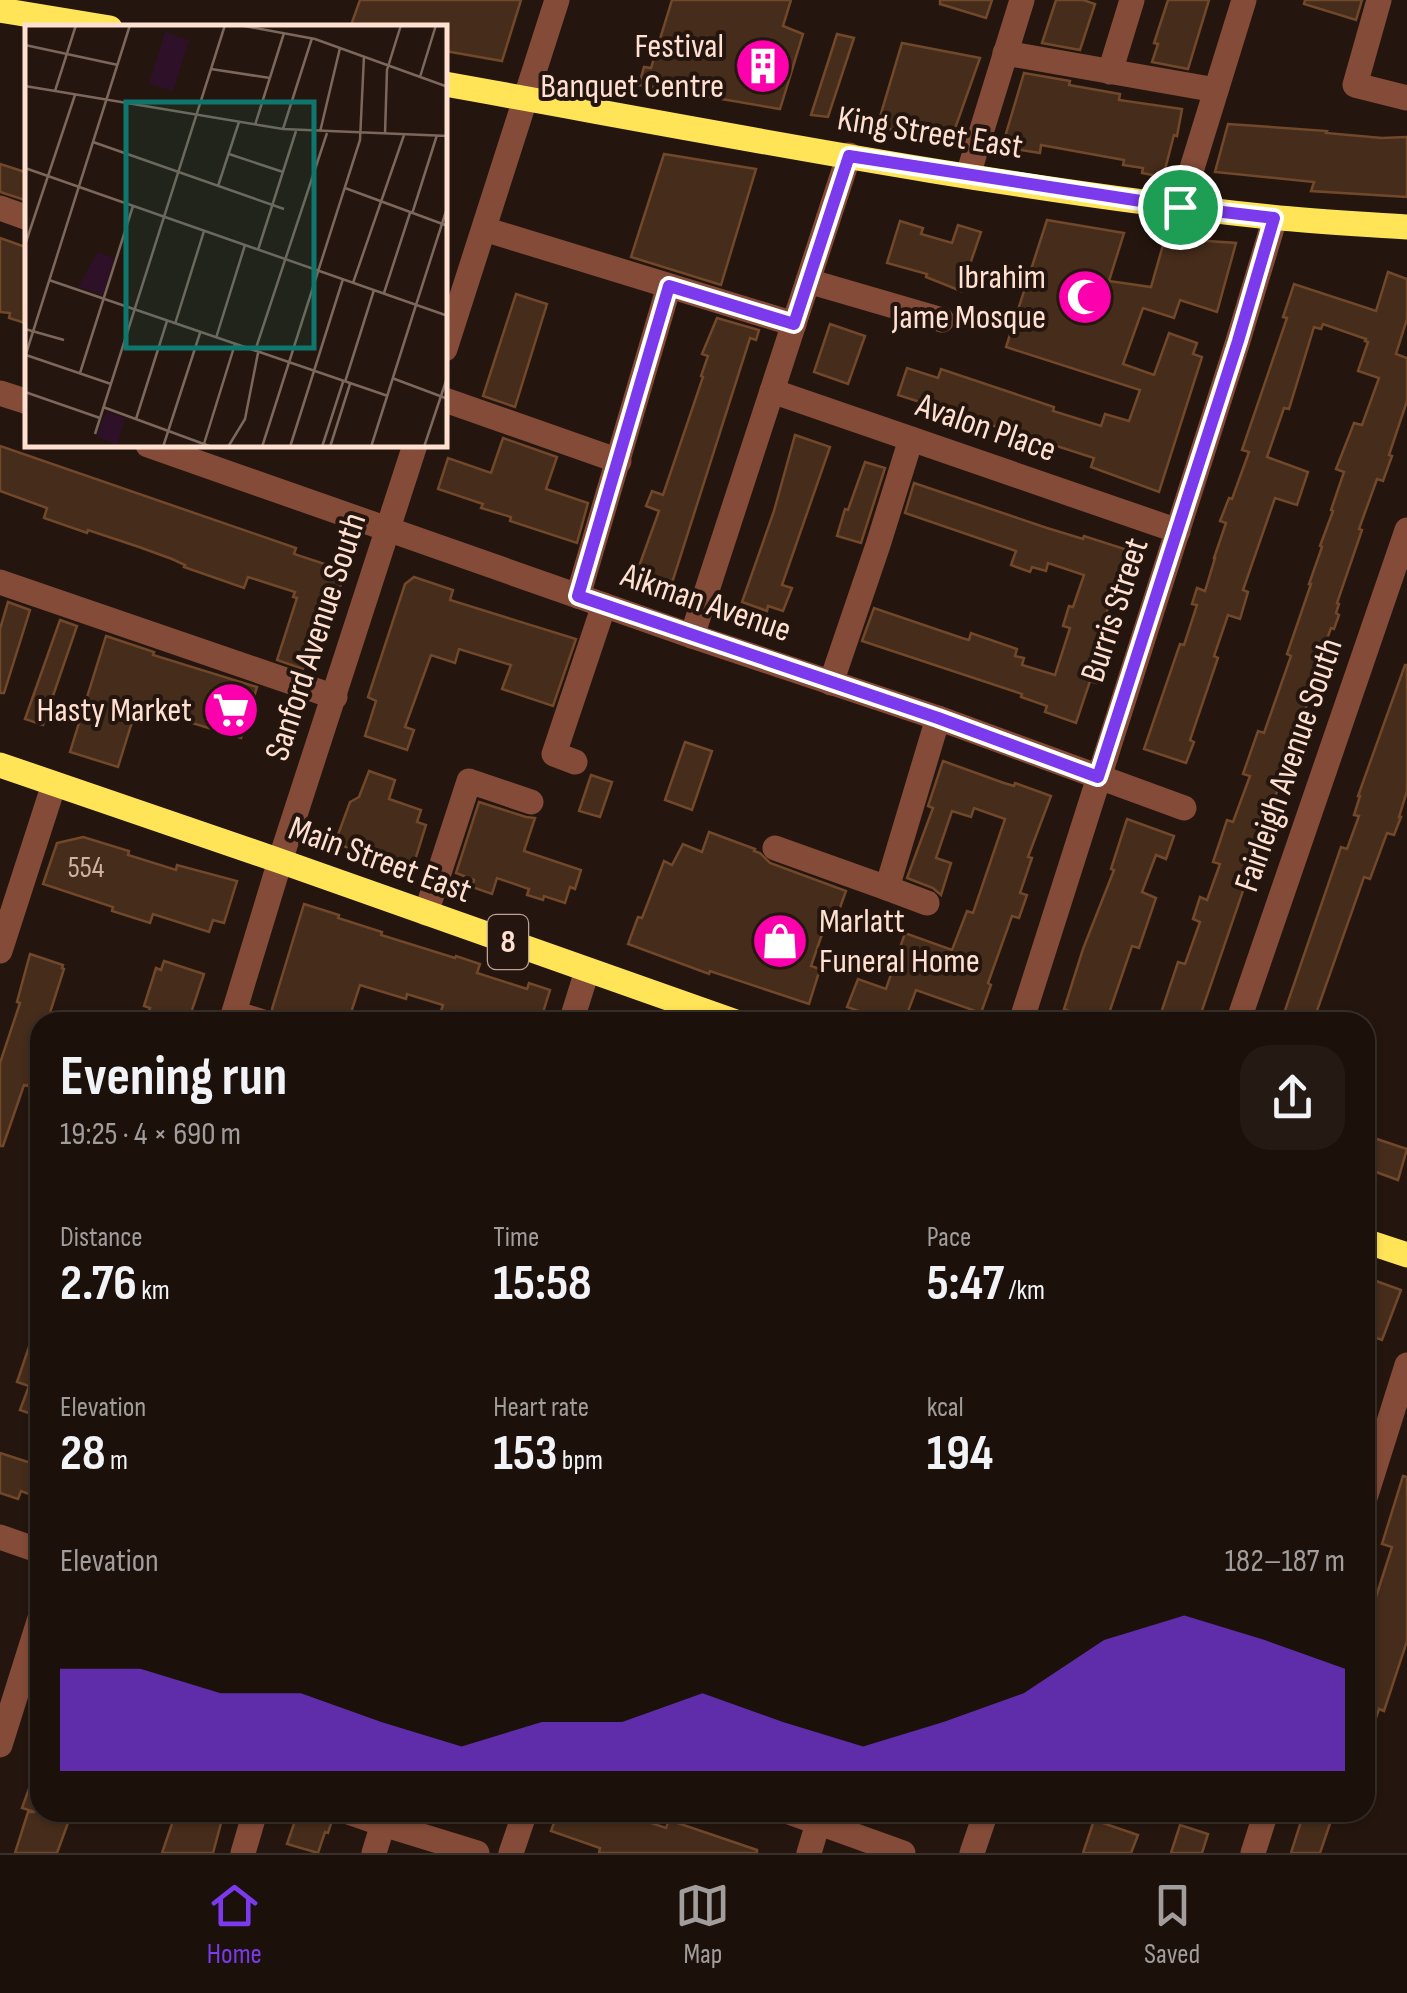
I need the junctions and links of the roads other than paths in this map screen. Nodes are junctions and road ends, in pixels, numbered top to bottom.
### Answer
1 (557, 0) edge
2 (1022, 0) edge
3 (1132, 0) edge
4 (1244, 0) edge
5 (1379, 0) edge
6 (0, 10) edge
7 (92, 25) edge
8 (1006, 52) junction
9 (1110, 72) junction
10 (448, 85) edge
11 (1216, 90) junction
12 (1407, 98) edge
13 (526, 99) junction
14 (849, 156) junction
15 (968, 175) junction
16 (1180, 207) junction
17 (0, 208) edge
18 (25, 217) edge
19 (1274, 218) junction
20 (1407, 227) edge
21 (484, 229) junction
22 (808, 280) junction
23 (669, 286) junction
24 (942, 320) dead end
25 (794, 324) junction
26 (448, 340) edge
27 (772, 391) junction
28 (0, 393) edge
29 (25, 401) edge
30 (448, 401) edge
31 (911, 439) junction
32 (414, 448) edge
33 (182, 451) edge
34 (619, 461) junction
35 (388, 530) junction
36 (1407, 530) edge
37 (1178, 531) junction
38 (0, 582) edge
39 (578, 596) junction
40 (604, 605) junction
41 (692, 636) junction
42 (831, 683) junction
43 (334, 698) junction
44 (938, 718) junction
45 (576, 762) dead end
46 (0, 765) edge
47 (1098, 777) junction
48 (54, 784) junction
49 (530, 802) dead end
50 (1184, 808) dead end
51 (774, 848) dead end
52 (280, 861) junction
53 (886, 888) junction
54 (926, 903) dead end
55 (426, 913) junction
56 (0, 951) edge
57 (587, 970) junction
58 (234, 1012) edge
59 (573, 1012) edge
60 (707, 1012) edge
61 (1023, 1012) edge
62 (1241, 1012) edge
63 (1375, 1244) edge
64 (1407, 1255) edge
65 (1407, 1365) edge
66 (1375, 1466) edge
67 (0, 1537) edge
68 (30, 1548) edge
69 (30, 1650) edge
70 (0, 1745) edge
71 (253, 1822) edge
72 (377, 1822) edge
73 (521, 1822) edge
74 (983, 1822) edge
75 (1263, 1822) edge
76 (818, 1823) joint
77 (383, 1824) junction
78 (243, 1853) edge
79 (374, 1853) edge
80 (477, 1853) edge
81 (511, 1853) edge
82 (809, 1853) edge
83 (903, 1853) edge
84 (972, 1853) edge
85 (1253, 1853) edge

1 - 13 street
2 - 8 street
3 - 9 street
4 - 11 street
5 - 12 street
6 - 7 main road
8 - 9 street
8 - 15 street
9 - 11 street
10 - 13 main road, King Street East
11 - 16 street
13 - 14 main road, King Street East
13 - 21 street
14 - 15 main road, King Street East
14 - 22 street
15 - 16 main road, King Street East
16 - 19 main road, King Street East
17 - 18 street
19 - 20 main road, King Street East
19 - 37 street, Burris Street
21 - 23 street
21 - 26 street
22 - 24 street
22 - 25 street
23 - 25 street
23 - 34 street
25 - 27 street
27 - 31 street, Avalon Place
27 - 41 street
28 - 29 street
30 - 34 street
31 - 37 street, Avalon Place
31 - 42 street
32 - 35 street, Sanford Avenue South
33 - 35 street, Aikman Avenue
34 - 39 street
35 - 39 street, Aikman Avenue
35 - 43 street, Sanford Avenue South
36 - 62 street, Fairleigh Avenue South
37 - 47 street, Burris Street
38 - 43 street
39 - 40 street, Aikman Avenue
40 - 41 street, Aikman Avenue
40 - 45 street
41 - 42 street, Aikman Avenue
42 - 44 street, Aikman Avenue
43 - 52 street, Sanford Avenue South
44 - 47 street, Aikman Avenue
44 - 53 street
46 - 48 main road, Main Street East / 8
47 - 50 street, Aikman Avenue
47 - 61 street, Burris Street
48 - 52 main road, Main Street East / 8
48 - 56 street
49 - 55 street
51 - 53 street
52 - 55 main road, Main Street East / 8
52 - 58 street, Sanford Avenue South
53 - 54 street
55 - 57 main road, Main Street East / 8
57 - 59 street
57 - 60 main road, Main Street East / 8
63 - 64 main road
65 - 66 street
67 - 68 street
69 - 70 street
71 - 78 street
72 - 77 street
73 - 81 street
74 - 84 street
75 - 85 street
76 - 82 street
76 - 83 street
77 - 79 street
77 - 80 street

